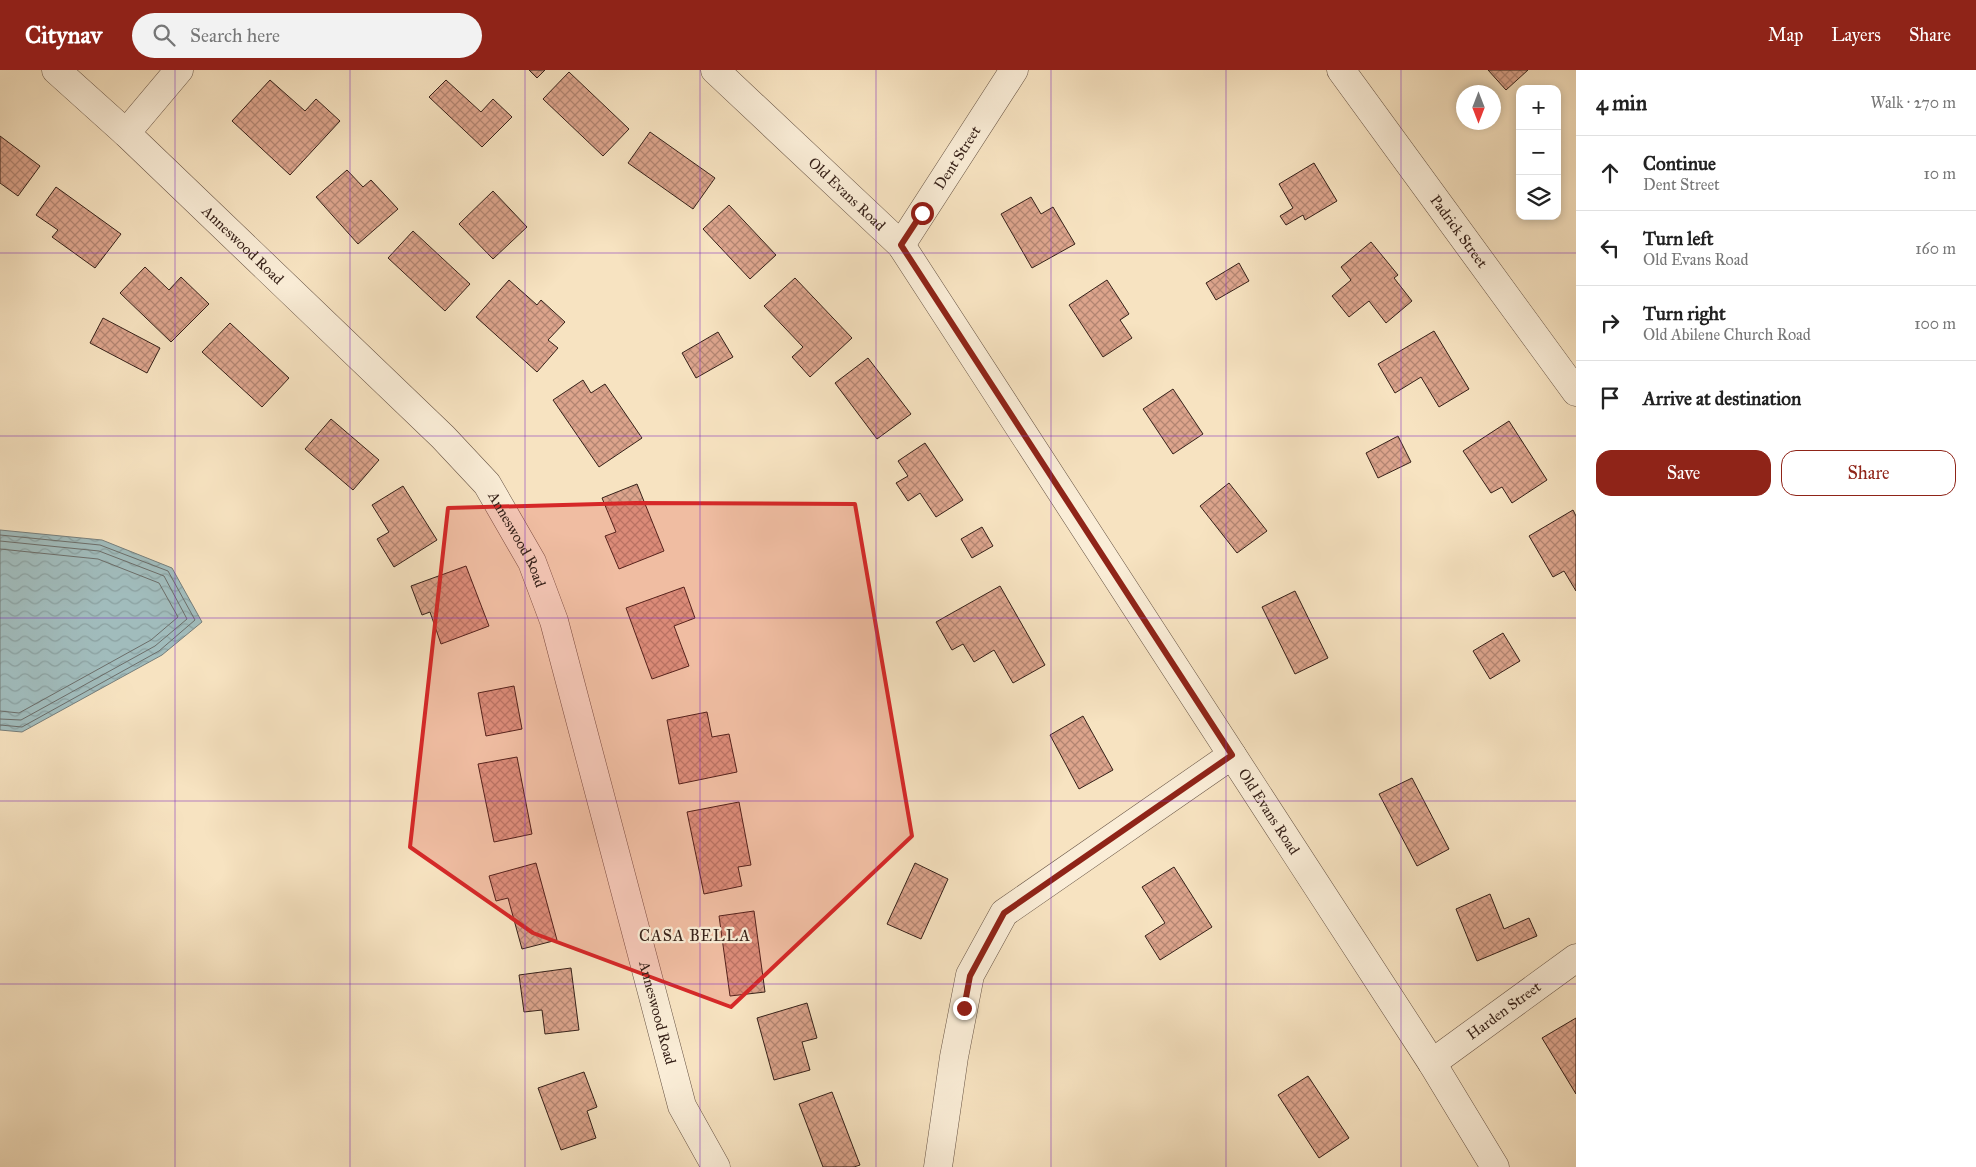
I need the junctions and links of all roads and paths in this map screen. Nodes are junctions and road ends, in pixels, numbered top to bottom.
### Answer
1 (56, 70) edge
2 (179, 70) edge
3 (715, 70) edge
4 (1014, 70) edge
5 (1341, 70) edge
6 (126, 133) junction
7 (901, 245) junction
8 (1576, 392) edge
9 (1232, 755) junction
10 (1576, 958) edge
11 (1432, 1063) junction
12 (716, 1167) edge
13 (938, 1167) edge
14 (1495, 1167) edge

1 - 6 street, Anneswood Road
2 - 6 street
3 - 7 street, Old Evans Road
4 - 7 street, Dent Street
5 - 8 street, Padrick Street
6 - 12 street, Anneswood Road
7 - 9 street, Old Evans Road
9 - 11 street, Old Evans Road
9 - 13 street
10 - 11 street, Harden Street
11 - 14 street, Old Evans Road

